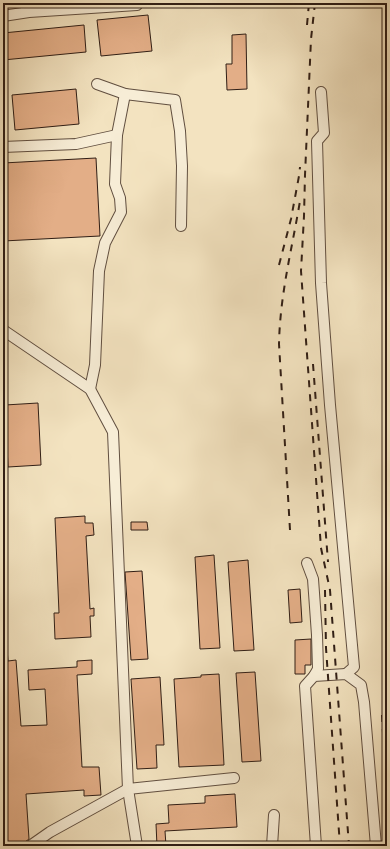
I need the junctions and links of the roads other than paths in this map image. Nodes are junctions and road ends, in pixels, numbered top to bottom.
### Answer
1 (136, 5) dead end
2 (3, 16) edge
3 (97, 84) dead end
4 (321, 92) dead end
5 (125, 94) junction
6 (117, 135) junction
7 (3, 147) edge
8 (181, 226) dead end
9 (3, 330) edge
10 (90, 389) junction
11 (307, 563) dead end
12 (346, 674) junction
13 (314, 676) junction
14 (234, 778) dead end
15 (128, 789) junction
16 (274, 815) dead end
17 (30, 846) edge
18 (137, 846) edge
19 (272, 846) edge
20 (316, 846) edge
21 (376, 846) edge

1 - 2 lane
3 - 5 lane
4 - 12 lane
5 - 6 lane
5 - 8 lane
6 - 7 lane
6 - 10 lane
9 - 10 lane
10 - 15 lane
11 - 13 lane
12 - 13 lane
12 - 21 lane
13 - 20 lane
14 - 15 lane
15 - 17 lane
15 - 18 lane
16 - 19 lane

